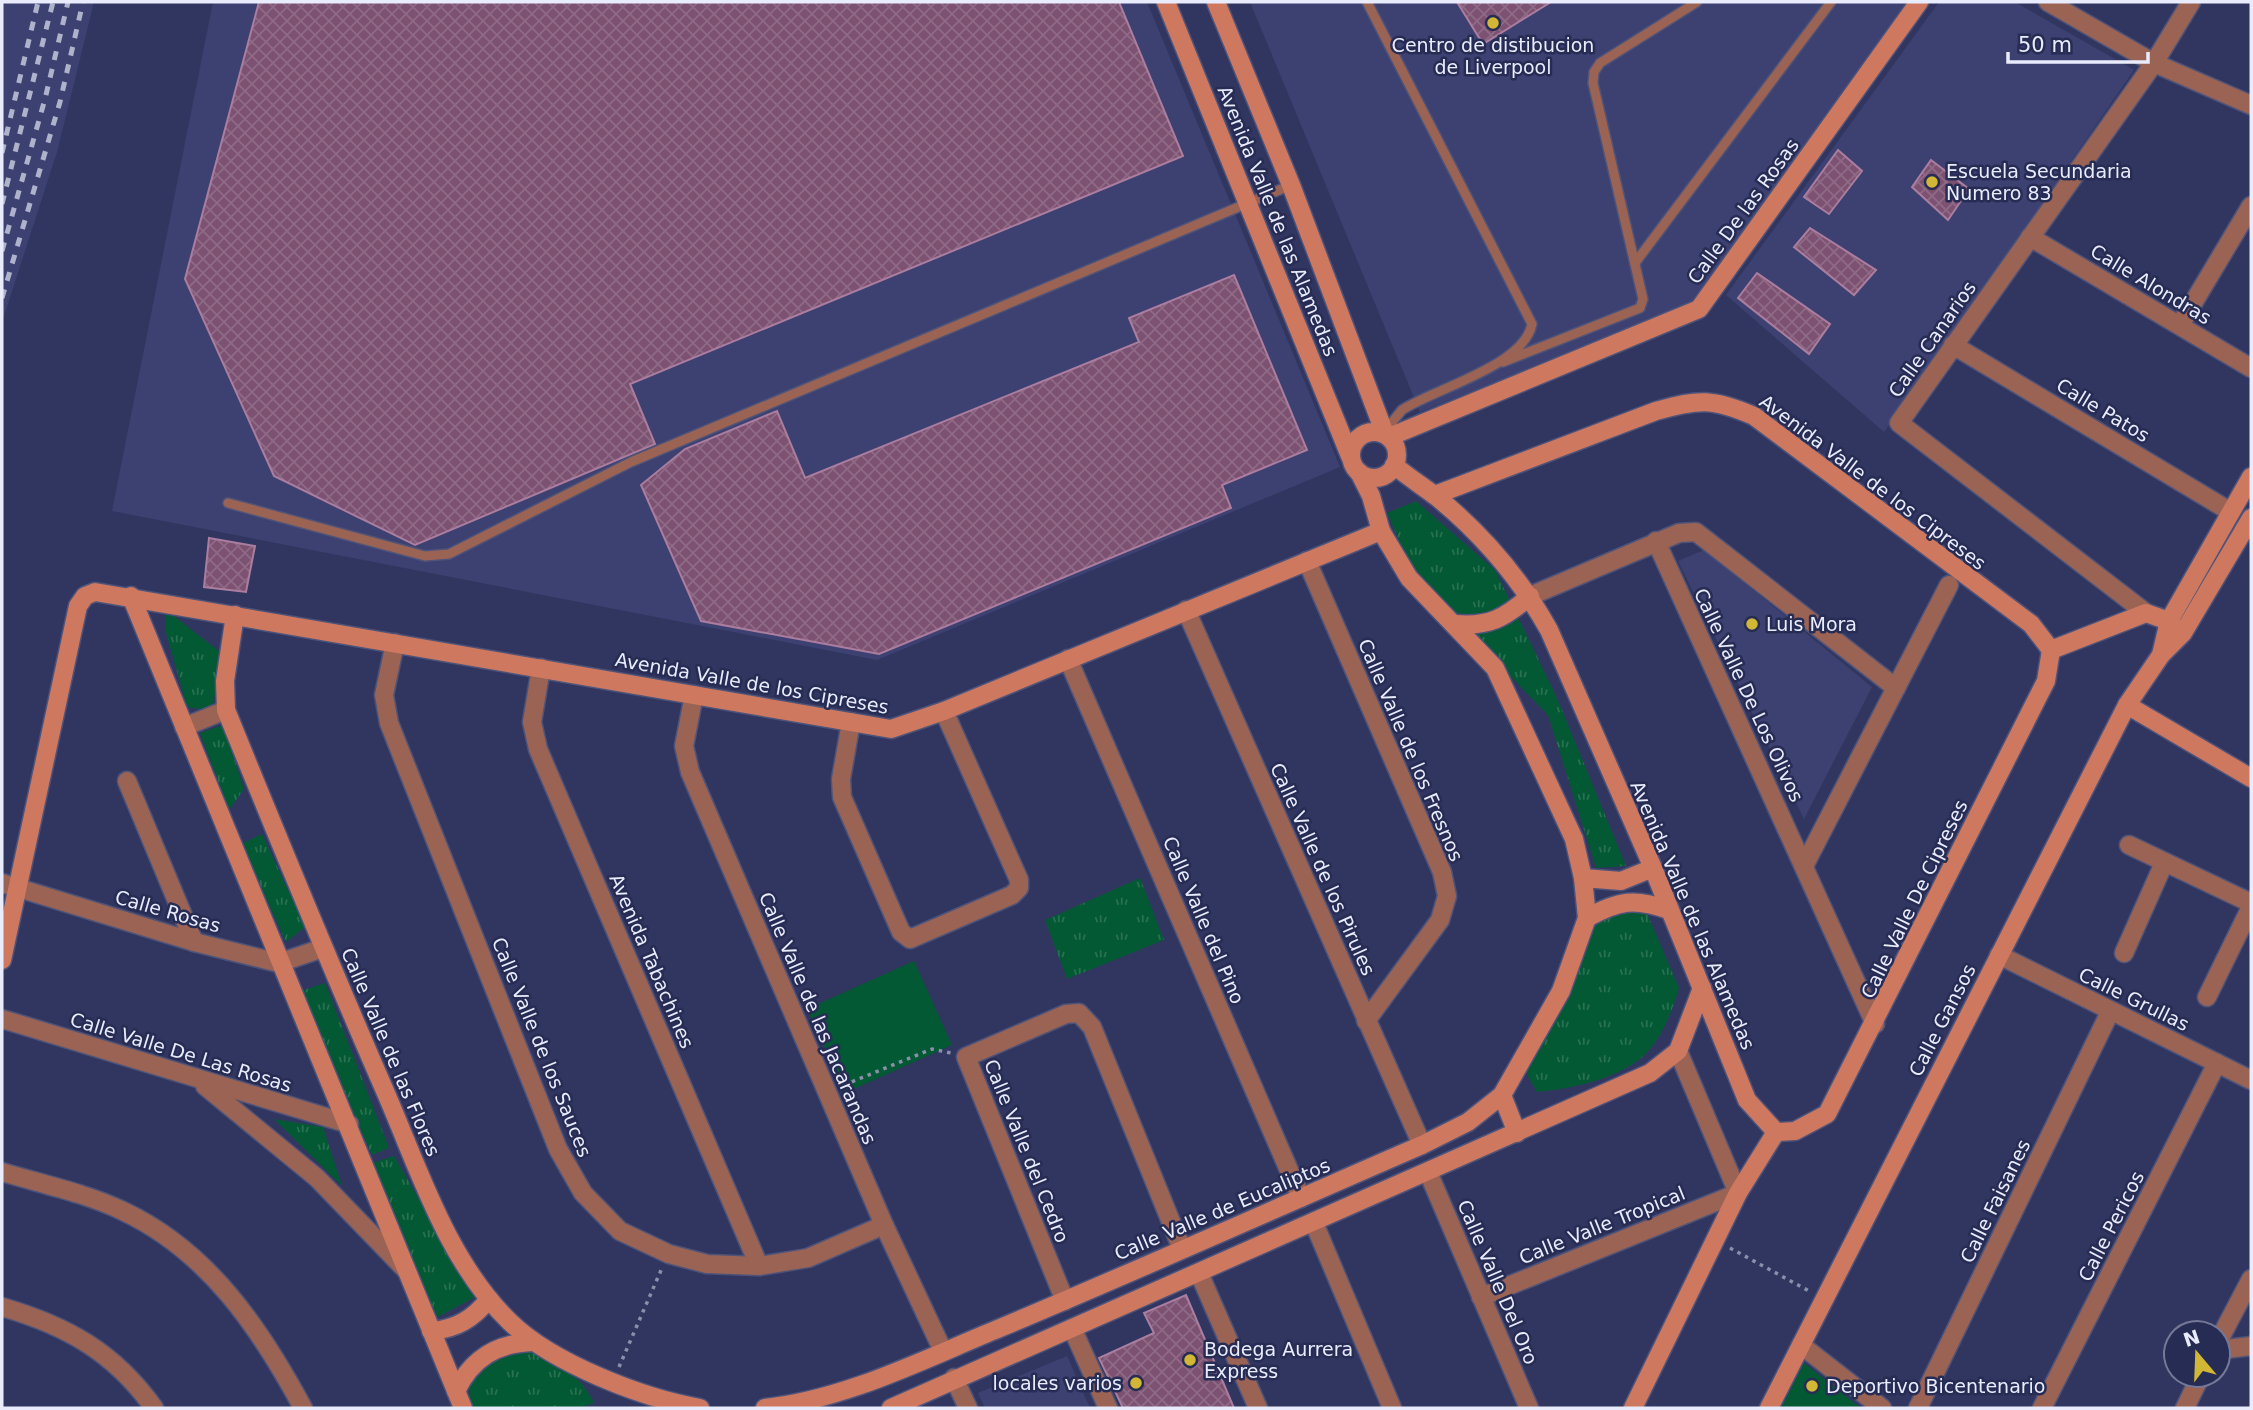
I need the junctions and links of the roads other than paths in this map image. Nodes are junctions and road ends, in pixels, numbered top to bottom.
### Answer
1 (1166, 2) edge
2 (1216, 2) edge
3 (1367, 2) edge
4 (1698, 2) edge
5 (1831, 2) edge
6 (1919, 2) edge
7 (2048, 2) edge
8 (2191, 2) edge
9 (2154, 63) junction
10 (2251, 105) edge
11 (1291, 185) junction
12 (1248, 204) junction
13 (2251, 206) edge
14 (2030, 236) junction
15 (1634, 263) junction
16 (2179, 325) junction
17 (1953, 345) junction
18 (1492, 366) junction
19 (2251, 368) edge
20 (1387, 436) junction
21 (1355, 464) junction
22 (1394, 465) junction
23 (2251, 477) edge
24 (1435, 495) junction
25 (228, 503) dead end
26 (2231, 512) junction
27 (2251, 518) edge
28 (1381, 531) junction
29 (1656, 541) junction
30 (1307, 561) junction
31 (1949, 585) dead end
32 (131, 596) junction
33 (1530, 596) junction
34 (1186, 610) junction
35 (2146, 613) junction
36 (235, 615) junction
37 (1455, 624) junction
38 (2176, 627) junction
39 (395, 643) junction
40 (2051, 650) junction
41 (1068, 659) junction
42 (541, 668) junction
43 (1896, 688) junction
44 (694, 695) junction
45 (2127, 705) junction
46 (226, 710) junction
47 (944, 711) junction
48 (851, 722) junction
49 (184, 727) junction
50 (2251, 778) edge
51 (127, 781) dead end
52 (2129, 845) dead end
53 (2164, 863) junction
54 (1804, 866) junction
55 (1653, 868) junction
56 (1583, 878) junction
57 (9, 885) edge
58 (2251, 905) edge
59 (1670, 910) junction
60 (1587, 918) junction
61 (194, 942) junction
62 (323, 948) junction
63 (2124, 953) dead end
64 (1999, 956) junction
65 (2, 960) edge
66 (279, 963) junction
67 (1702, 988) junction
68 (2207, 997) dead end
69 (2110, 1012) junction
70 (2, 1019) edge
71 (1366, 1021) junction
72 (1875, 1024) junction
73 (1678, 1051) junction
74 (2217, 1063) junction
75 (196, 1079) junction
76 (2251, 1080) edge
77 (1502, 1095) junction
78 (349, 1124) junction
79 (1776, 1132) junction
80 (1517, 1133) junction
81 (1422, 1145) junction
82 (2, 1172) edge
83 (1428, 1172) junction
84 (1738, 1193) junction
85 (1301, 1198) junction
86 (1314, 1223) junction
87 (884, 1225) junction
88 (1182, 1249) junction
89 (758, 1266) junction
90 (406, 1270) junction
91 (1199, 1273) junction
92 (2251, 1279) edge
93 (1481, 1297) junction
94 (489, 1299) junction
95 (1065, 1300) junction
96 (2, 1307) edge
97 (2230, 1319) edge
98 (1072, 1328) junction
99 (431, 1331) junction
100 (533, 1342) junction
101 (1801, 1345) junction
102 (2251, 1346) edge
103 (2232, 1348) edge
104 (943, 1351) junction
105 (954, 1378) junction
106 (2194, 1389) edge
107 (456, 1391) junction
108 (670, 1405) edge
109 (154, 1408) edge
110 (303, 1408) edge
111 (463, 1408) edge
112 (700, 1408) edge
113 (771, 1408) edge
114 (891, 1408) edge
115 (968, 1408) edge
116 (1108, 1408) edge
117 (1258, 1408) edge
118 (1392, 1408) edge
119 (1529, 1408) edge
120 (1633, 1408) edge
121 (1769, 1408) edge
122 (1882, 1408) edge
123 (1918, 1408) edge
124 (2042, 1408) edge
125 (2185, 1408) edge

1 - 12 street, Avenida Valle de las Alamedas
2 - 11 street, Avenida Valle de las Alamedas
3 - 18 lane
4 - 15 lane
5 - 15 lane
6 - 20 street, Calle De las Rosas
7 - 9 street
8 - 9 street, Calle Canarios
9 - 10 street
9 - 14 street, Calle Canarios
11 - 12 lane
11 - 20 street, Avenida Valle de las Alamedas
12 - 21 street, Avenida Valle de las Alamedas
12 - 25 lane
13 - 16 street
14 - 16 street, Calle Alondras
14 - 17 street, Calle Canarios
15 - 18 lane
16 - 19 street, Calle Alondras
17 - 26 street, Calle Patos
17 - 35 street, Calle Canarios
18 - 20 lane
20 - 21 street
20 - 22 street
21 - 22 street
21 - 28 street, Avenida Valle de las Alamedas
22 - 24 street, Avenida Valle de las Alamedas
23 - 26 street
24 - 33 street, Avenida Valle de las Alamedas
24 - 40 street, Avenida Valle de los Cipreses
26 - 38 street
27 - 38 street
28 - 30 street, Avenida Valle de los Cipreses
28 - 37 street, Avenida Valle de las Alamedas
29 - 33 street
29 - 43 street
29 - 54 street, Calle Valle De Los Olivos
30 - 34 street, Avenida Valle de los Cipreses
30 - 71 street, Calle Valle de los Fresnos
31 - 43 street, Calle Valle De Los Olivos
32 - 36 street, Avenida Valle de los Cipreses
32 - 49 street
32 - 57 street, Avenida Valle de los Cipreses
33 - 37 street
33 - 55 street, Avenida Valle de las Alamedas
34 - 41 street, Avenida Valle de los Cipreses
34 - 71 street, Calle Valle de los Pirules
35 - 38 street, Calle Canarios
35 - 40 street
36 - 39 street, Avenida Valle de los Cipreses
36 - 46 street, Calle Valle de las Flores
37 - 56 street, Avenida Valle de las Alamedas
38 - 45 street, Calle Gansos
39 - 42 street, Avenida Valle de los Cipreses
39 - 89 street, Calle Valle de los Sauces
40 - 72 street, Calle Valle De Cipreses
41 - 47 street, Avenida Valle de los Cipreses
41 - 85 street, Calle Valle del Pino
42 - 44 street, Avenida Valle de los Cipreses
42 - 89 street, Avenida Tabachines
43 - 54 street, Calle Valle De Los Olivos
44 - 48 street, Avenida Valle de los Cipreses
44 - 87 street, Calle Valle de las Jacarandas
45 - 50 street
45 - 64 street, Calle Gansos
46 - 49 street
46 - 62 street, Calle Valle de las Flores
47 - 48 street, Avenida Valle de los Cipreses
47 - 48 street
49 - 66 street
51 - 61 street
52 - 53 street
53 - 58 street
53 - 63 street
54 - 72 street, Calle Valle De Los Olivos
55 - 56 street
55 - 59 street, Avenida Valle de las Alamedas
56 - 60 street, Avenida Valle de las Alamedas
57 - 61 street, Calle Rosas
57 - 65 street
58 - 68 street
59 - 60 street
59 - 67 street, Avenida Valle de las Alamedas
60 - 77 street, Calle Valle de Eucaliptos
61 - 66 street, Calle Rosas
62 - 66 street
62 - 94 street, Calle Valle de las Flores
64 - 69 street, Calle Grullas
64 - 101 street, Calle Gansos
66 - 78 street
67 - 73 street
67 - 79 street, Avenida Valle de las Alamedas
69 - 74 street, Calle Grullas
69 - 123 street, Calle Faisanes
70 - 75 street, Calle Valle De Las Rosas
71 - 81 street, Calle Valle de los Pirules
72 - 79 street, Calle Valle De Cipreses
73 - 80 street
73 - 84 street
74 - 76 street, Calle Grullas
74 - 124 street, Calle Pericos
75 - 78 street, Calle Valle De Las Rosas
75 - 90 street
77 - 80 street
77 - 81 street, Calle Valle de Eucaliptos
78 - 90 street
79 - 84 street
80 - 83 street
81 - 85 street, Calle Valle de Eucaliptos
82 - 110 street
83 - 86 street
83 - 93 street, Calle Valle Del Oro
84 - 93 street, Calle Valle Tropical
84 - 120 street
85 - 88 street, Calle Valle de Eucaliptos
86 - 91 street
86 - 118 street
87 - 89 street, Calle Valle de los Sauces
87 - 104 street, Calle Valle de las Jacarandas
88 - 95 street, Calle Valle de Eucaliptos
88 - 95 street, Calle Valle del Cedro
90 - 99 street
91 - 98 street
91 - 117 street
92 - 97 street
93 - 119 street, Calle Valle Del Oro
94 - 99 street
94 - 100 street, Calle Valle de las Flores
95 - 104 street, Calle Valle de Eucaliptos
96 - 109 street
98 - 105 street
98 - 116 street
99 - 107 street
100 - 107 street
100 - 108 street, Calle Valle de las Flores
101 - 121 street, Calle Gansos
101 - 122 street
102 - 103 street
104 - 113 street, Calle Valle de Eucaliptos
105 - 114 street
105 - 115 street
106 - 125 street
107 - 111 street
108 - 112 street

